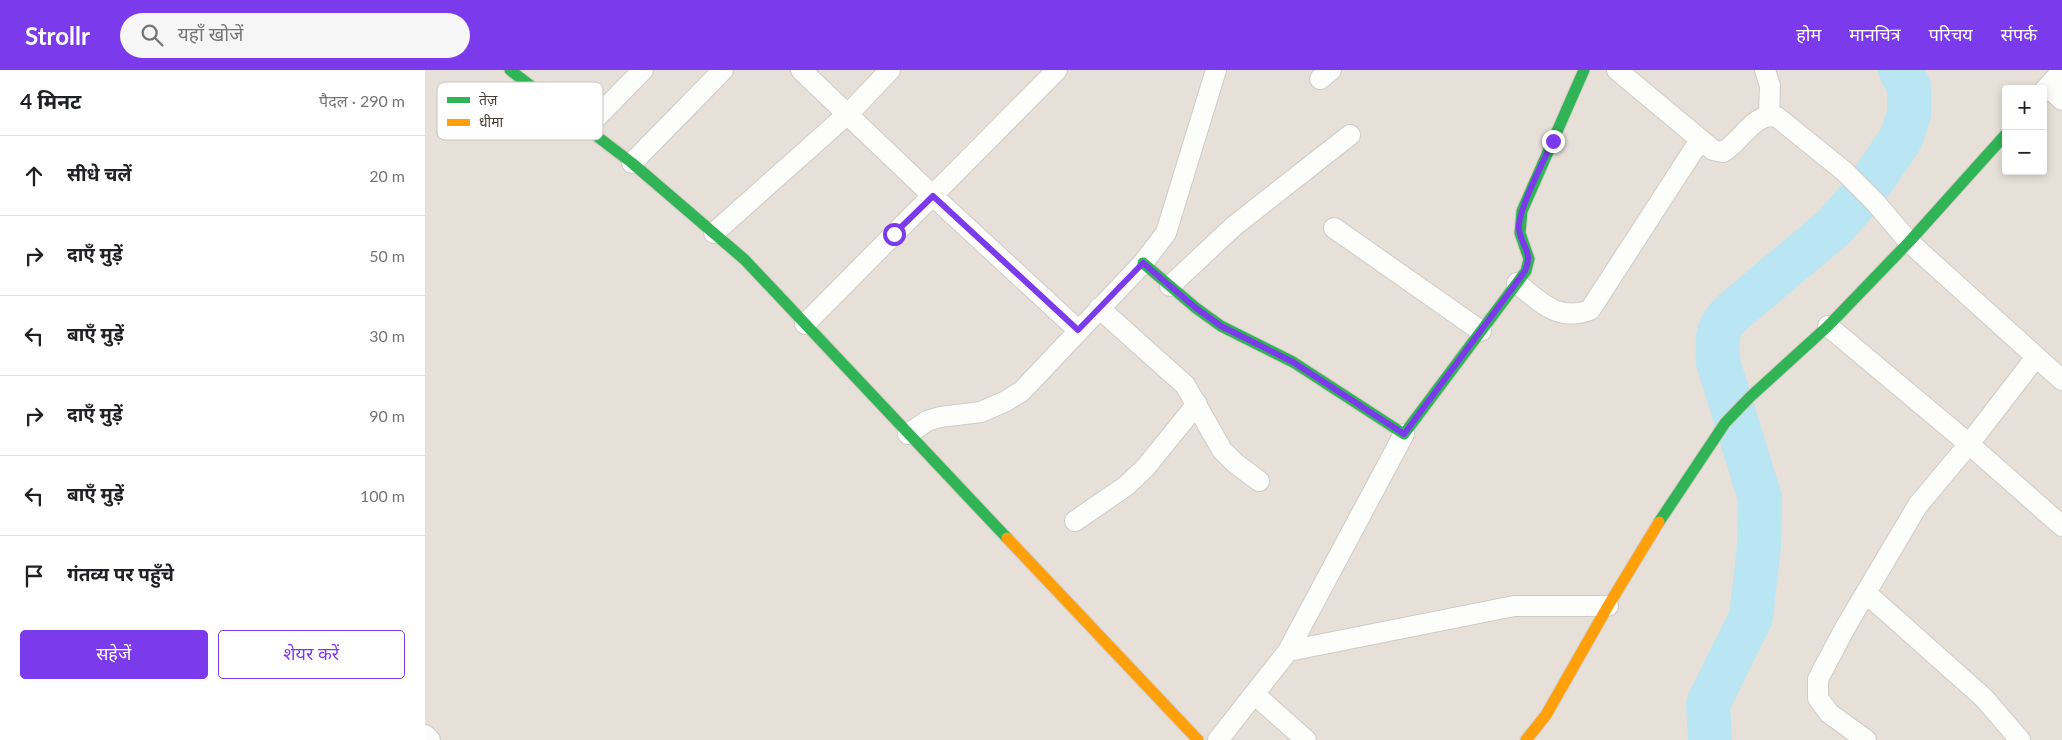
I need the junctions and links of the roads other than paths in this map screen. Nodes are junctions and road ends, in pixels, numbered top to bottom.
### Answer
1 (510, 70) edge
2 (643, 70) edge
3 (723, 70) edge
4 (801, 70) edge
5 (891, 70) edge
6 (1057, 70) edge
7 (1216, 70) edge
8 (1584, 70) edge
9 (1617, 70) edge
10 (1765, 70) edge
11 (2062, 71) edge
12 (526, 82) edge
13 (2051, 93) edge
14 (603, 111) edge
15 (848, 114) junction
16 (1769, 115) junction
17 (1351, 135) dead end
18 (2002, 138) edge
19 (602, 140) edge
20 (1700, 140) junction
21 (633, 163) junction
22 (933, 196) junction
23 (1334, 228) dead end
24 (714, 233) junction
25 (1909, 242) junction
26 (1143, 263) junction
27 (1517, 283) junction
28 (1170, 286) junction
29 (1099, 308) junction
30 (805, 324) junction
31 (1828, 326) junction
32 (1078, 330) junction
33 (1481, 331) junction
34 (2036, 357) junction
35 (2062, 380) edge
36 (1197, 404) junction
37 (908, 434) junction
38 (1404, 434) junction
39 (1969, 444) junction
40 (1259, 482) dead end
41 (1075, 521) dead end
42 (2062, 526) edge
43 (1866, 593) junction
44 (1608, 606) junction
45 (1287, 651) junction
46 (1254, 694) junction
47 (425, 735) edge
48 (430, 740) edge
49 (1198, 740) edge
50 (1218, 740) edge
51 (1307, 740) edge
52 (1525, 740) edge
53 (1866, 740) edge
54 (2020, 740) edge

1 - 12 street
2 - 14 street
3 - 21 street
4 - 15 street
5 - 15 street
6 - 22 street
7 - 26 street
8 - 27 street
9 - 20 street
10 - 16 street
11 - 13 street
15 - 22 street
15 - 24 street
16 - 20 street
16 - 25 street
17 - 28 street
18 - 25 street
19 - 21 street
20 - 27 street
21 - 24 street
22 - 30 street
22 - 32 street
23 - 33 street
24 - 30 street
25 - 31 street
25 - 34 street
26 - 28 street
26 - 29 street
27 - 33 street
28 - 38 street
29 - 32 street
29 - 36 street
30 - 37 street
31 - 39 street
31 - 44 street
32 - 37 street
33 - 38 street
34 - 35 street
34 - 39 street
36 - 40 street
36 - 41 street
37 - 49 street
38 - 45 street
39 - 42 street
39 - 43 street
43 - 53 street
43 - 54 street
44 - 45 street
44 - 52 street
45 - 46 street
46 - 50 street
46 - 51 street
47 - 48 street

